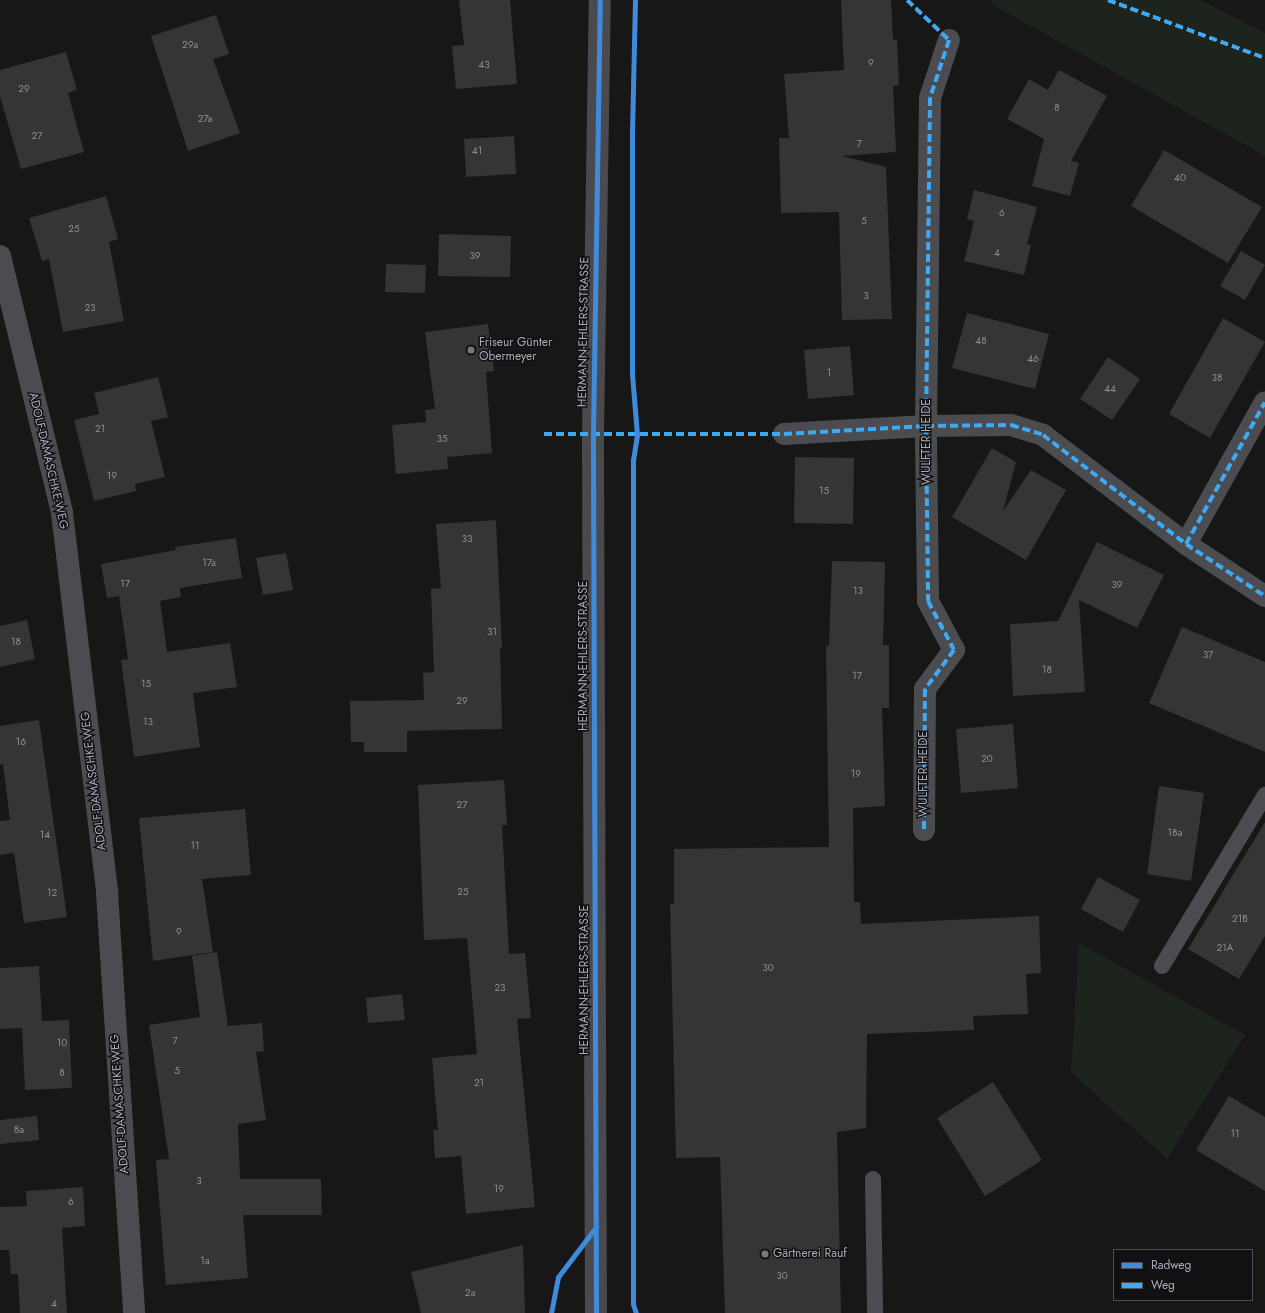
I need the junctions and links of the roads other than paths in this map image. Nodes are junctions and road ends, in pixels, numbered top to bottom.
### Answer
1 (600, 0) edge
2 (949, 40) dead end
3 (0, 256) edge
4 (1265, 402) edge
5 (926, 426) junction
6 (784, 434) dead end
7 (1186, 544) junction
8 (1265, 596) edge
9 (1265, 795) edge
10 (924, 830) dead end
11 (1162, 966) dead end
12 (873, 1179) dead end
13 (134, 1313) edge
14 (596, 1313) edge
15 (875, 1313) edge

1 - 14 street, HERMANN-EHLERS-STRASSE
2 - 5 street, WULFTER HEIDE
3 - 13 street, ADOLF-DAMASCHKE-WEG
4 - 7 street
5 - 6 street
5 - 7 street
5 - 10 street, WULFTER HEIDE
7 - 8 street
9 - 11 lane
12 - 15 lane

